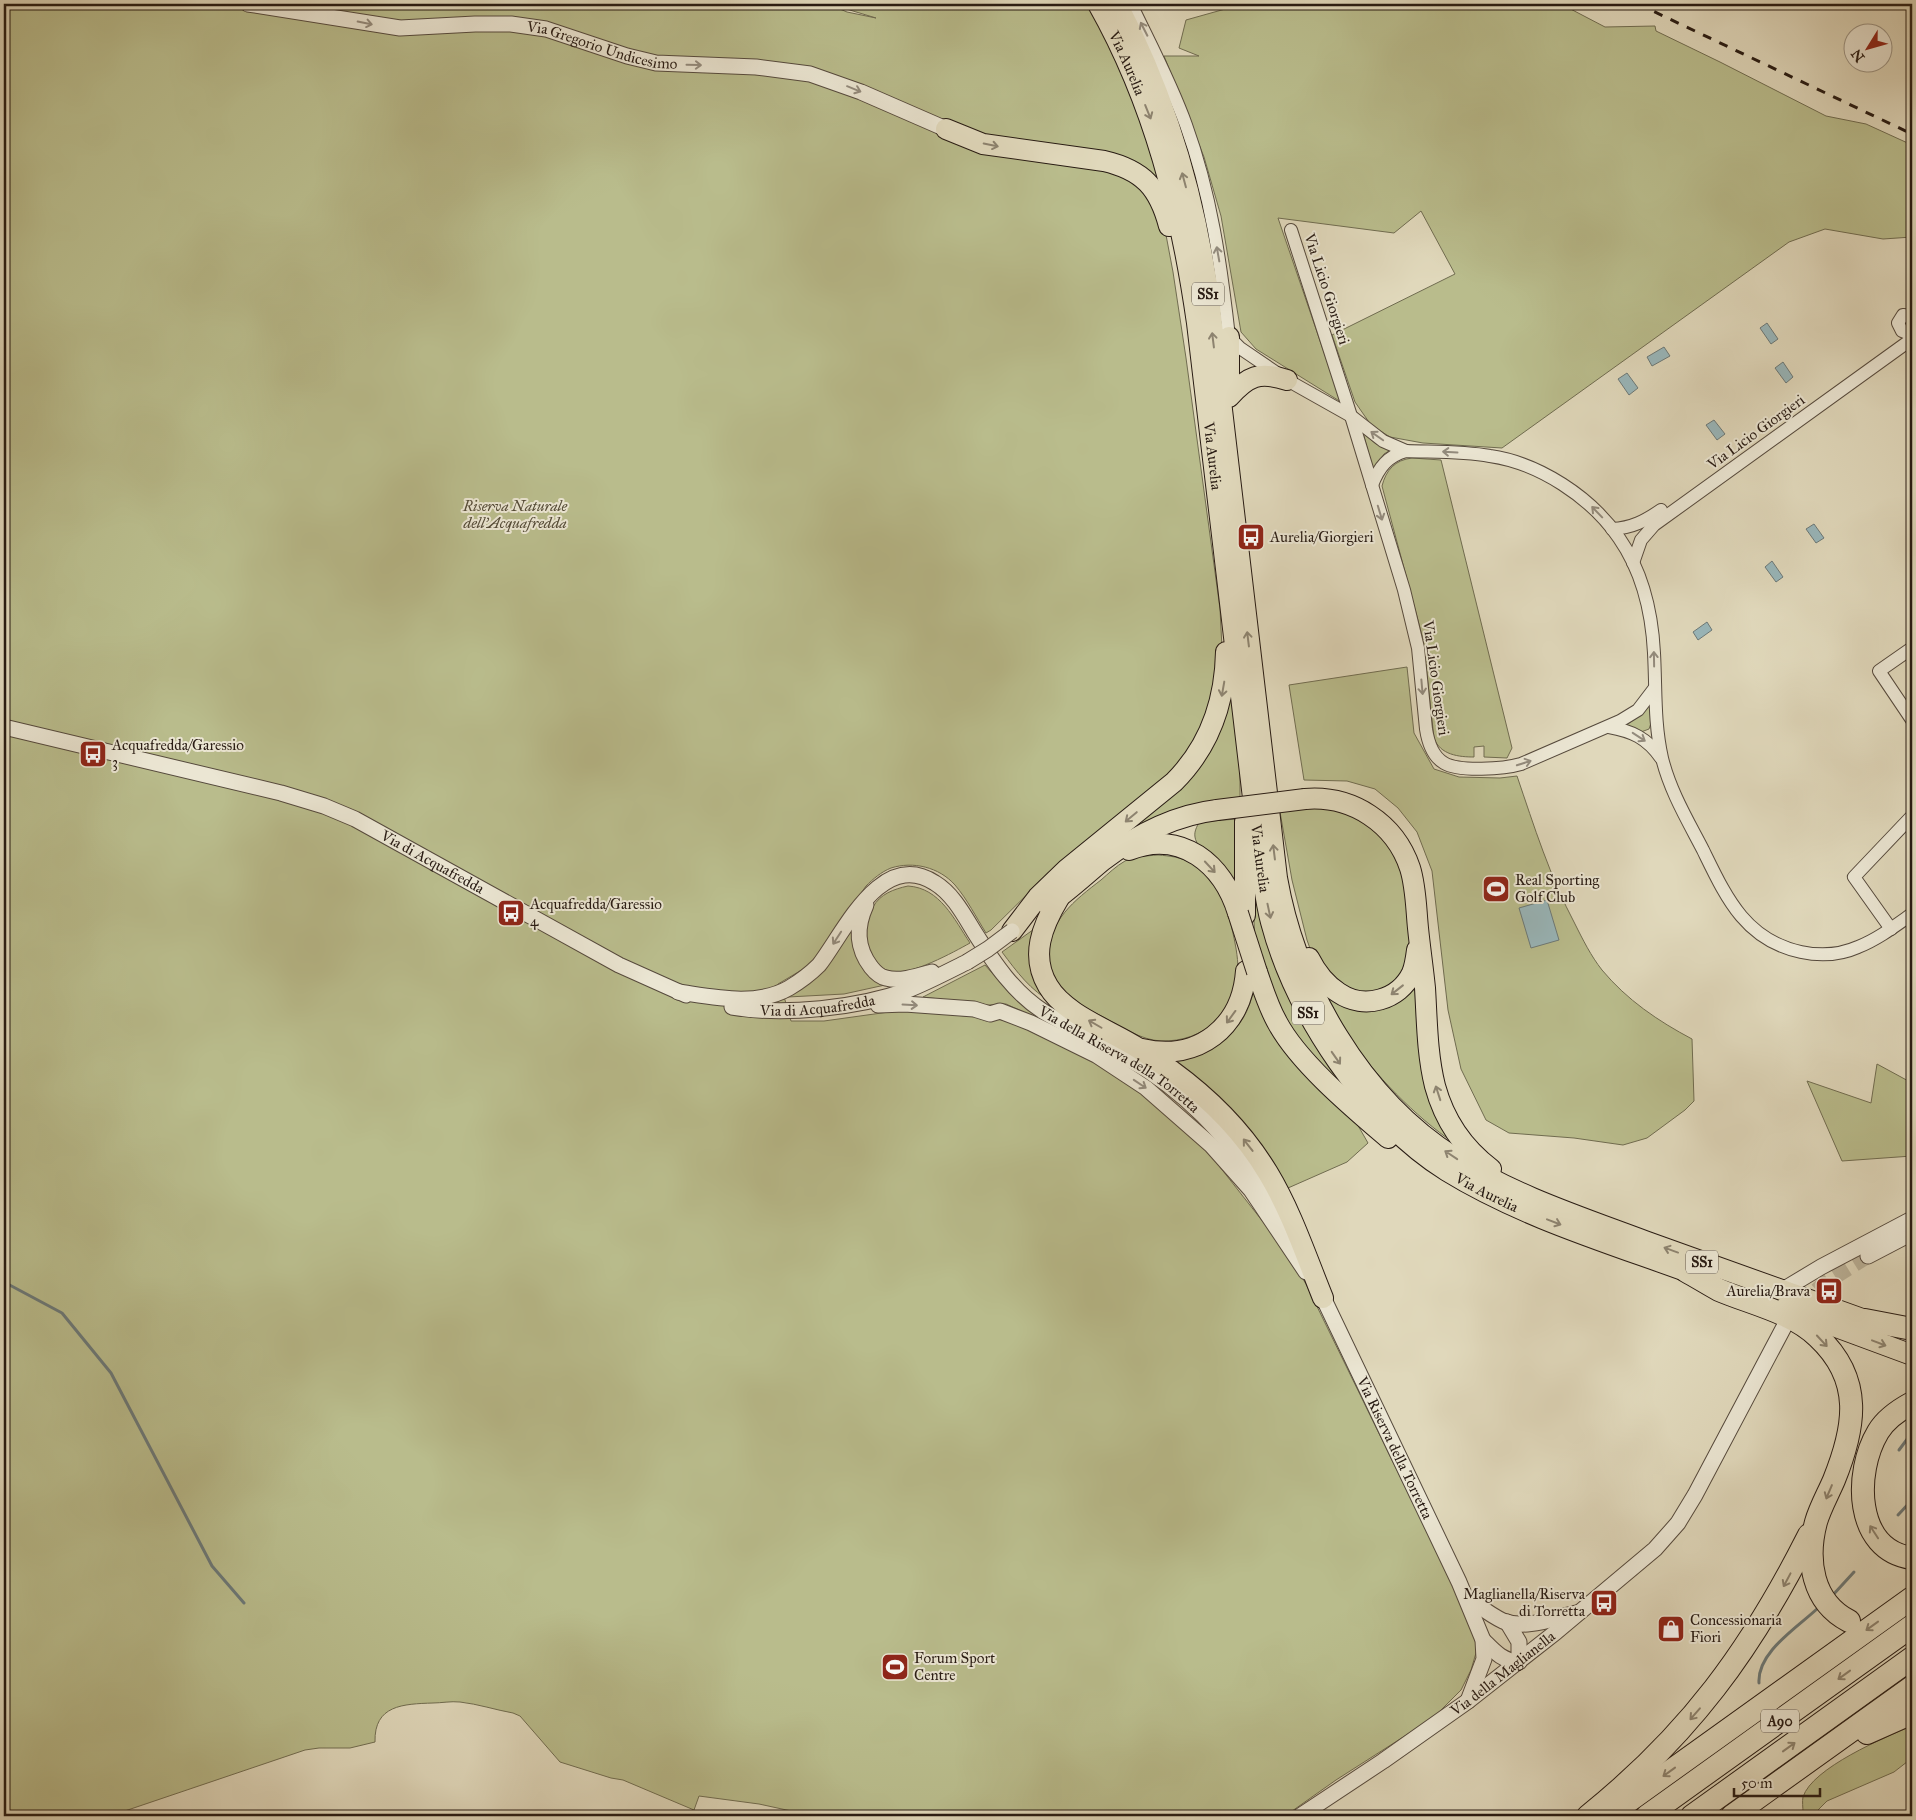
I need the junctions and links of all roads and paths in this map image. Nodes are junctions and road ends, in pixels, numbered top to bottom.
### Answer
1 (248, 4) edge
2 (1098, 4) edge
3 (1118, 4) edge
4 (1131, 4) edge
5 (946, 129) joint
6 (1291, 230) dead end
7 (1912, 316) edge
8 (1909, 334) edge
9 (1229, 337) junction
10 (1287, 380) junction
11 (1205, 396) junction
12 (1229, 397) junction
13 (1351, 416) junction
14 (1406, 451) junction
15 (1372, 485) junction
16 (1670, 509) junction
17 (1612, 528) junction
18 (1221, 535) junction
19 (1633, 563) junction
20 (1243, 597) junction
21 (1912, 648) edge
22 (1654, 688) junction
23 (1912, 720) edge
24 (4, 727) edge
25 (1609, 727) junction
26 (1246, 741) junction
27 (1662, 760) junction
28 (1211, 811) junction
29 (1912, 816) edge
30 (1192, 852) junction
31 (1102, 862) junction
32 (879, 888) junction
33 (1059, 898) junction
34 (1281, 900) junction
35 (1242, 914) junction
36 (1912, 914) edge
37 (1891, 929) junction
38 (1012, 931) junction
39 (1418, 931) junction
40 (967, 962) junction
41 (1251, 971) junction
42 (678, 992) junction
43 (826, 1008) junction
44 (1138, 1048) junction
45 (1541, 1201) junction
46 (1509, 1203) junction
47 (1912, 1220) edge
48 (1912, 1233) edge
49 (1868, 1256) tunnel mouth
50 (1686, 1271) junction
51 (1781, 1291) junction
52 (1323, 1298) junction
53 (1865, 1320) junction
54 (1786, 1325) dead end
55 (1912, 1329) edge
56 (1912, 1337) edge
57 (1912, 1355) edge
58 (1912, 1403) edge
59 (1817, 1521) junction
60 (1912, 1558) edge
61 (1466, 1598) junction
62 (1912, 1598) edge
63 (1580, 1612) junction
64 (1842, 1617) dead end
65 (1507, 1622) junction
66 (1912, 1626) edge
67 (1483, 1640) junction
68 (1912, 1658) edge
69 (1518, 1662) junction
70 (1912, 1687) edge
71 (1468, 1701) junction
72 (1912, 1713) edge
73 (1300, 1816) edge
74 (1588, 1816) edge
75 (1607, 1816) edge
76 (1647, 1816) edge
77 (1692, 1816) edge
78 (1732, 1816) edge
79 (1747, 1816) edge

1 -> 5 street, Via Gregorio Undicesimo
2 -> 11 highway, Via Aurelia / SS1
20 -> 3 highway, Via Aurelia / SS1
9 -> 4 street, Via Aurelia
5 -> 11 highway
6 - 13 street, Via Licio Giorgieri
7 - 8 street, Via Licio Giorgieri
8 - 16 street, Via Licio Giorgieri
9 - 10 street
9 - 12 highway
10 - 12 highway
10 - 13 street
11 - 18 highway, Via Aurelia / SS1
12 - 20 highway
14 -> 13 street
13 - 15 street, Via Licio Giorgieri
14 - 15 street
17 -> 14 street
15 -> 25 street, Via Licio Giorgieri
16 - 17 street, Via Licio Giorgieri
16 - 19 street, Via Licio Giorgieri
17 - 19 street
18 - 26 highway, Via Aurelia / SS1
18 -> 38 highway
22 -> 19 street
34 -> 20 highway, Via Aurelia / SS1
21 - 23 street
22 - 25 street, Via Licio Giorgieri
22 - 27 street
24 - 42 street, Via di Acquafredda
25 -> 27 street
26 - 35 highway
26 -> 46 highway, Via Aurelia / SS1
27 - 37 street
28 - 30 highway
28 - 31 highway
28 - 39 highway, bridge
29 - 37 street
30 - 31 highway
30 -> 35 highway
31 - 33 highway
32 - 40 street
32 -> 42 street
32 - 52 street, Via della Riserva della Torretta
33 - 38 highway
44 -> 33 highway
39 -> 34 highway
45 -> 34 highway, Via Aurelia / SS1
35 - 41 highway, bridge
36 - 37 street
38 - 40 street, Via di Acquafredda, bridge
45 -> 39 highway
40 - 43 street, Via di Acquafredda
41 -> 44 highway
41 - 46 highway
42 - 43 street, Via di Acquafredda
43 -> 52 street
52 -> 44 highway
51 -> 45 highway, Via Aurelia / SS1
46 -> 50 highway, Via Aurelia / SS1
47 - 51 street
48 - 49 street
50 -> 57 highway, Via Aurelia / SS1
50 -> 59 highway
51 - 53 highway, Via Aurelia / SS1
52 - 61 street, Via Riserva della Torretta
53 - 55 highway
53 - 56 highway, Via Aurelia / SS1
54 - 63 street, Via della Maglianella
60 -> 58 highway
59 - 64 highway
59 -> 74 highway
61 - 65 street
61 - 67 street, Via Riserva della Torretta
62 -> 75 highway
63 - 65 street
63 - 69 street, Via della Maglianella
65 - 69 street
66 -> 76 highway, A90
67 - 69 street
67 - 71 street
77 -> 68 highway, A90
69 - 71 street, Via della Maglianella
70 - 78 highway
71 - 73 street, Via della Maglianella
72 - 79 highway

